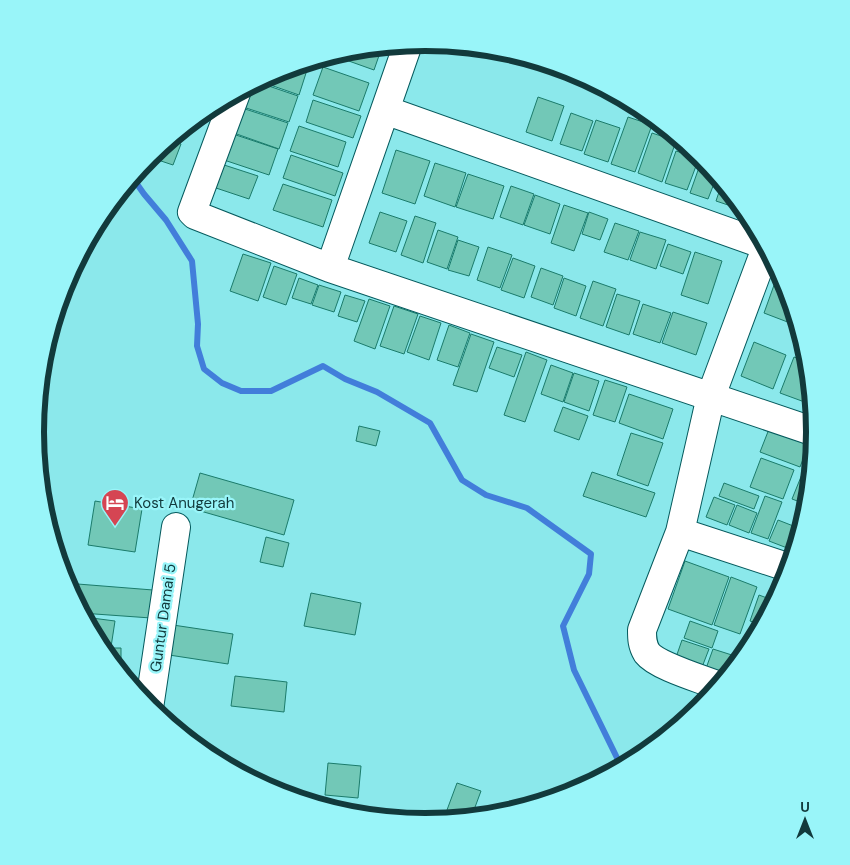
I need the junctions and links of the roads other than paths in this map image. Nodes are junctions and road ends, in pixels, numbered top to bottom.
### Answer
1 (405, 52) edge
2 (232, 103) edge
3 (385, 110) junction
4 (755, 243) edge
5 (762, 255) edge
6 (330, 268) junction
7 (711, 396) junction
8 (806, 429) edge
9 (176, 528) dead end
10 (680, 532) junction
11 (782, 565) edge
12 (712, 683) edge
13 (151, 697) edge

1 - 3 street
2 - 6 street
3 - 4 street
3 - 6 street
5 - 7 street
6 - 7 street
7 - 8 street
7 - 10 street
9 - 13 street, Guntur Damai 5
10 - 11 street
10 - 12 street

